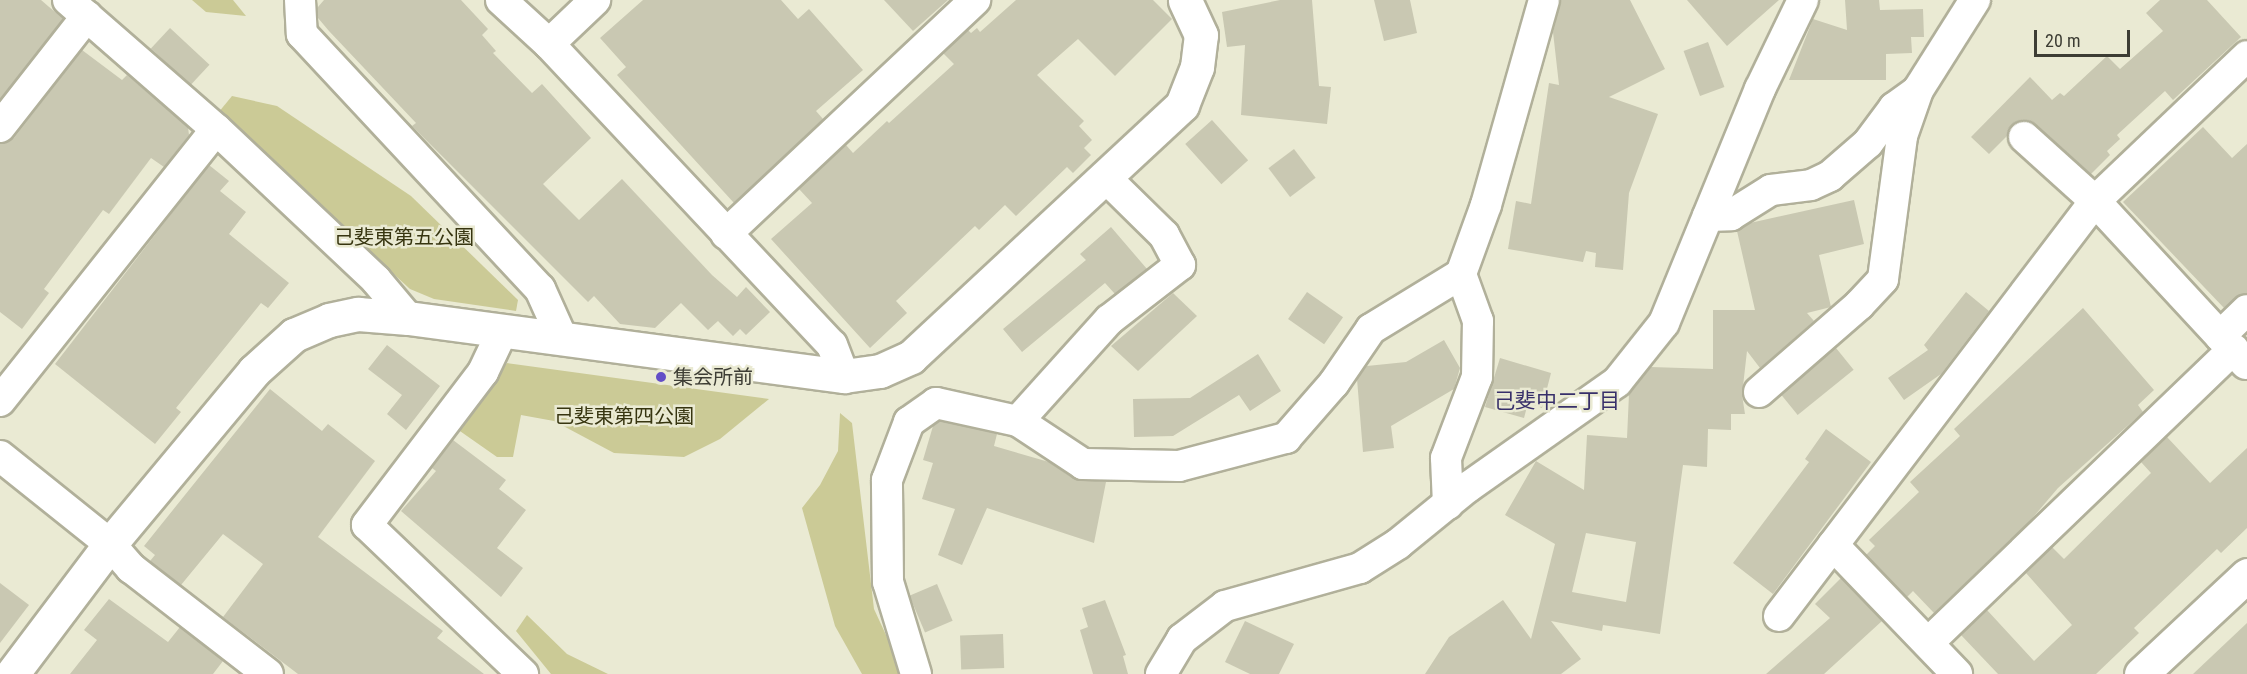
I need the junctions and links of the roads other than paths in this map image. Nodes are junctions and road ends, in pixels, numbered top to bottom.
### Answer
1 (300, 0) edge
2 (501, 0) edge
3 (595, 0) edge
4 (975, 0) edge
5 (1185, 0) edge
6 (1544, 0) edge
7 (1803, 0) edge
8 (1975, 0) edge
9 (77, 8) edge
10 (549, 44) junction
11 (2247, 56) edge
12 (1918, 90) junction
13 (0, 127) edge
14 (216, 129) junction
15 (2024, 137) dead end
16 (1105, 177) junction
17 (2095, 201) junction
18 (1708, 216) junction
19 (726, 234) junction
20 (1461, 274) junction
21 (2247, 310) edge
22 (408, 318) junction
23 (502, 332) junction
24 (562, 338) junction
25 (2233, 350) edge
26 (844, 376) junction
27 (1759, 392) dead end
28 (0, 401) edge
29 (1018, 422) junction
30 (0, 456) edge
31 (1448, 504) junction
32 (110, 544) junction
33 (1833, 545) junction
34 (2247, 575) edge
35 (1779, 616) dead end
36 (1928, 644) junction
37 (0, 669) edge
38 (6, 674) edge
39 (12, 674) edge
40 (268, 674) edge
41 (523, 674) edge
42 (916, 674) edge
43 (1161, 674) edge
44 (1957, 674) edge
45 (2140, 674) edge

1 - 24 street
2 - 10 street
3 - 10 street
4 - 19 street
5 - 16 street
6 - 20 street
7 - 18 street
8 - 12 street
9 - 13 street
9 - 14 street
10 - 19 street
11 - 17 street
12 - 18 street
12 - 27 street
14 - 22 street
14 - 28 street
15 - 17 street
16 - 26 street
16 - 29 street
17 - 25 street
17 - 33 street
18 - 31 street
19 - 26 street
20 - 29 street
20 - 31 street
21 - 25 street
22 - 23 street
22 - 32 street
23 - 24 street
23 - 41 street
24 - 26 street
25 - 36 street
29 - 42 street
30 - 32 street
31 - 43 street
32 - 39 street
32 - 40 street
33 - 35 street
33 - 36 street
34 - 45 street
36 - 44 street
37 - 38 street

